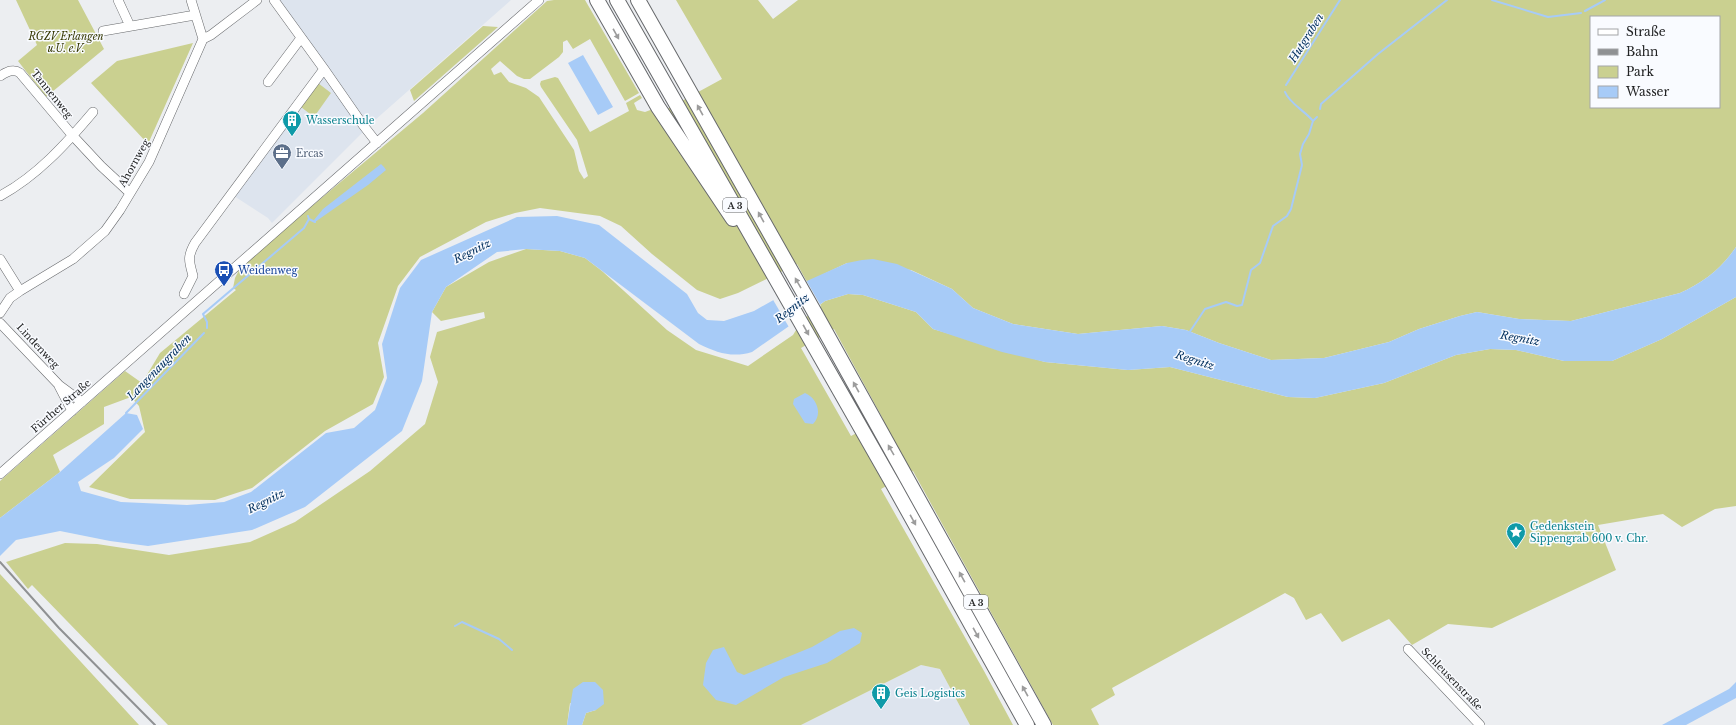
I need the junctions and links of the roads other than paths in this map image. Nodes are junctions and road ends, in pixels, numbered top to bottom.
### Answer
1 (118, 0) edge
2 (191, 0) edge
3 (257, 0) edge
4 (274, 0) edge
5 (539, 0) edge
6 (597, 0) edge
7 (608, 0) edge
8 (617, 0) edge
9 (638, 0) edge
10 (644, 0) edge
11 (195, 15) junction
12 (130, 26) junction
13 (103, 31) dead end
14 (300, 38) junction
15 (202, 39) junction
16 (324, 69) junction
17 (678, 72) junction
18 (0, 76) edge
19 (268, 82) dead end
20 (659, 89) junction
21 (93, 112) dead end
22 (73, 136) junction
23 (377, 143) junction
24 (699, 155) junction
25 (130, 193) junction
26 (0, 196) edge
27 (0, 259) edge
28 (765, 259) junction
29 (20, 291) junction
30 (184, 294) dead end
31 (0, 313) edge
32 (0, 323) edge
33 (59, 385) junction
34 (82, 402) junction
35 (72, 411) junction
36 (0, 474) edge
37 (1408, 649) dead end
38 (1027, 725) edge
39 (1044, 725) edge
40 (1480, 725) edge

1 - 12 street
2 - 11 street
3 - 15 street
4 - 14 street
5 - 23 street, Fürther Straße
6 -> 20 highway
7 - 20 highway
8 - 20 highway, A 3
9 - 17 highway, A 3
10 - 17 highway
11 - 12 street
11 - 15 street
12 - 13 street
14 - 16 street
14 - 19 street
15 - 25 street, Ahornweg
16 - 23 street
16 - 30 street
39 -> 17 highway, A 3
18 - 22 street, Tannenweg
20 - 24 highway, A 3
21 - 22 street, Tannenweg
22 - 25 street, Tannenweg
22 - 26 street
23 - 34 street, Fürther Straße
24 - 28 highway, A 3
24 - 28 highway
25 - 29 street, Ahornweg
27 - 29 street
28 -> 38 highway, A 3
29 - 31 street, Ahornweg
32 - 33 street, Lindenweg
33 - 34 street, Lindenweg
33 - 35 street, Lindenweg
34 - 35 street, Fürther Straße
35 - 36 street, Fürther Straße
37 - 40 street, Schleusenstraße

